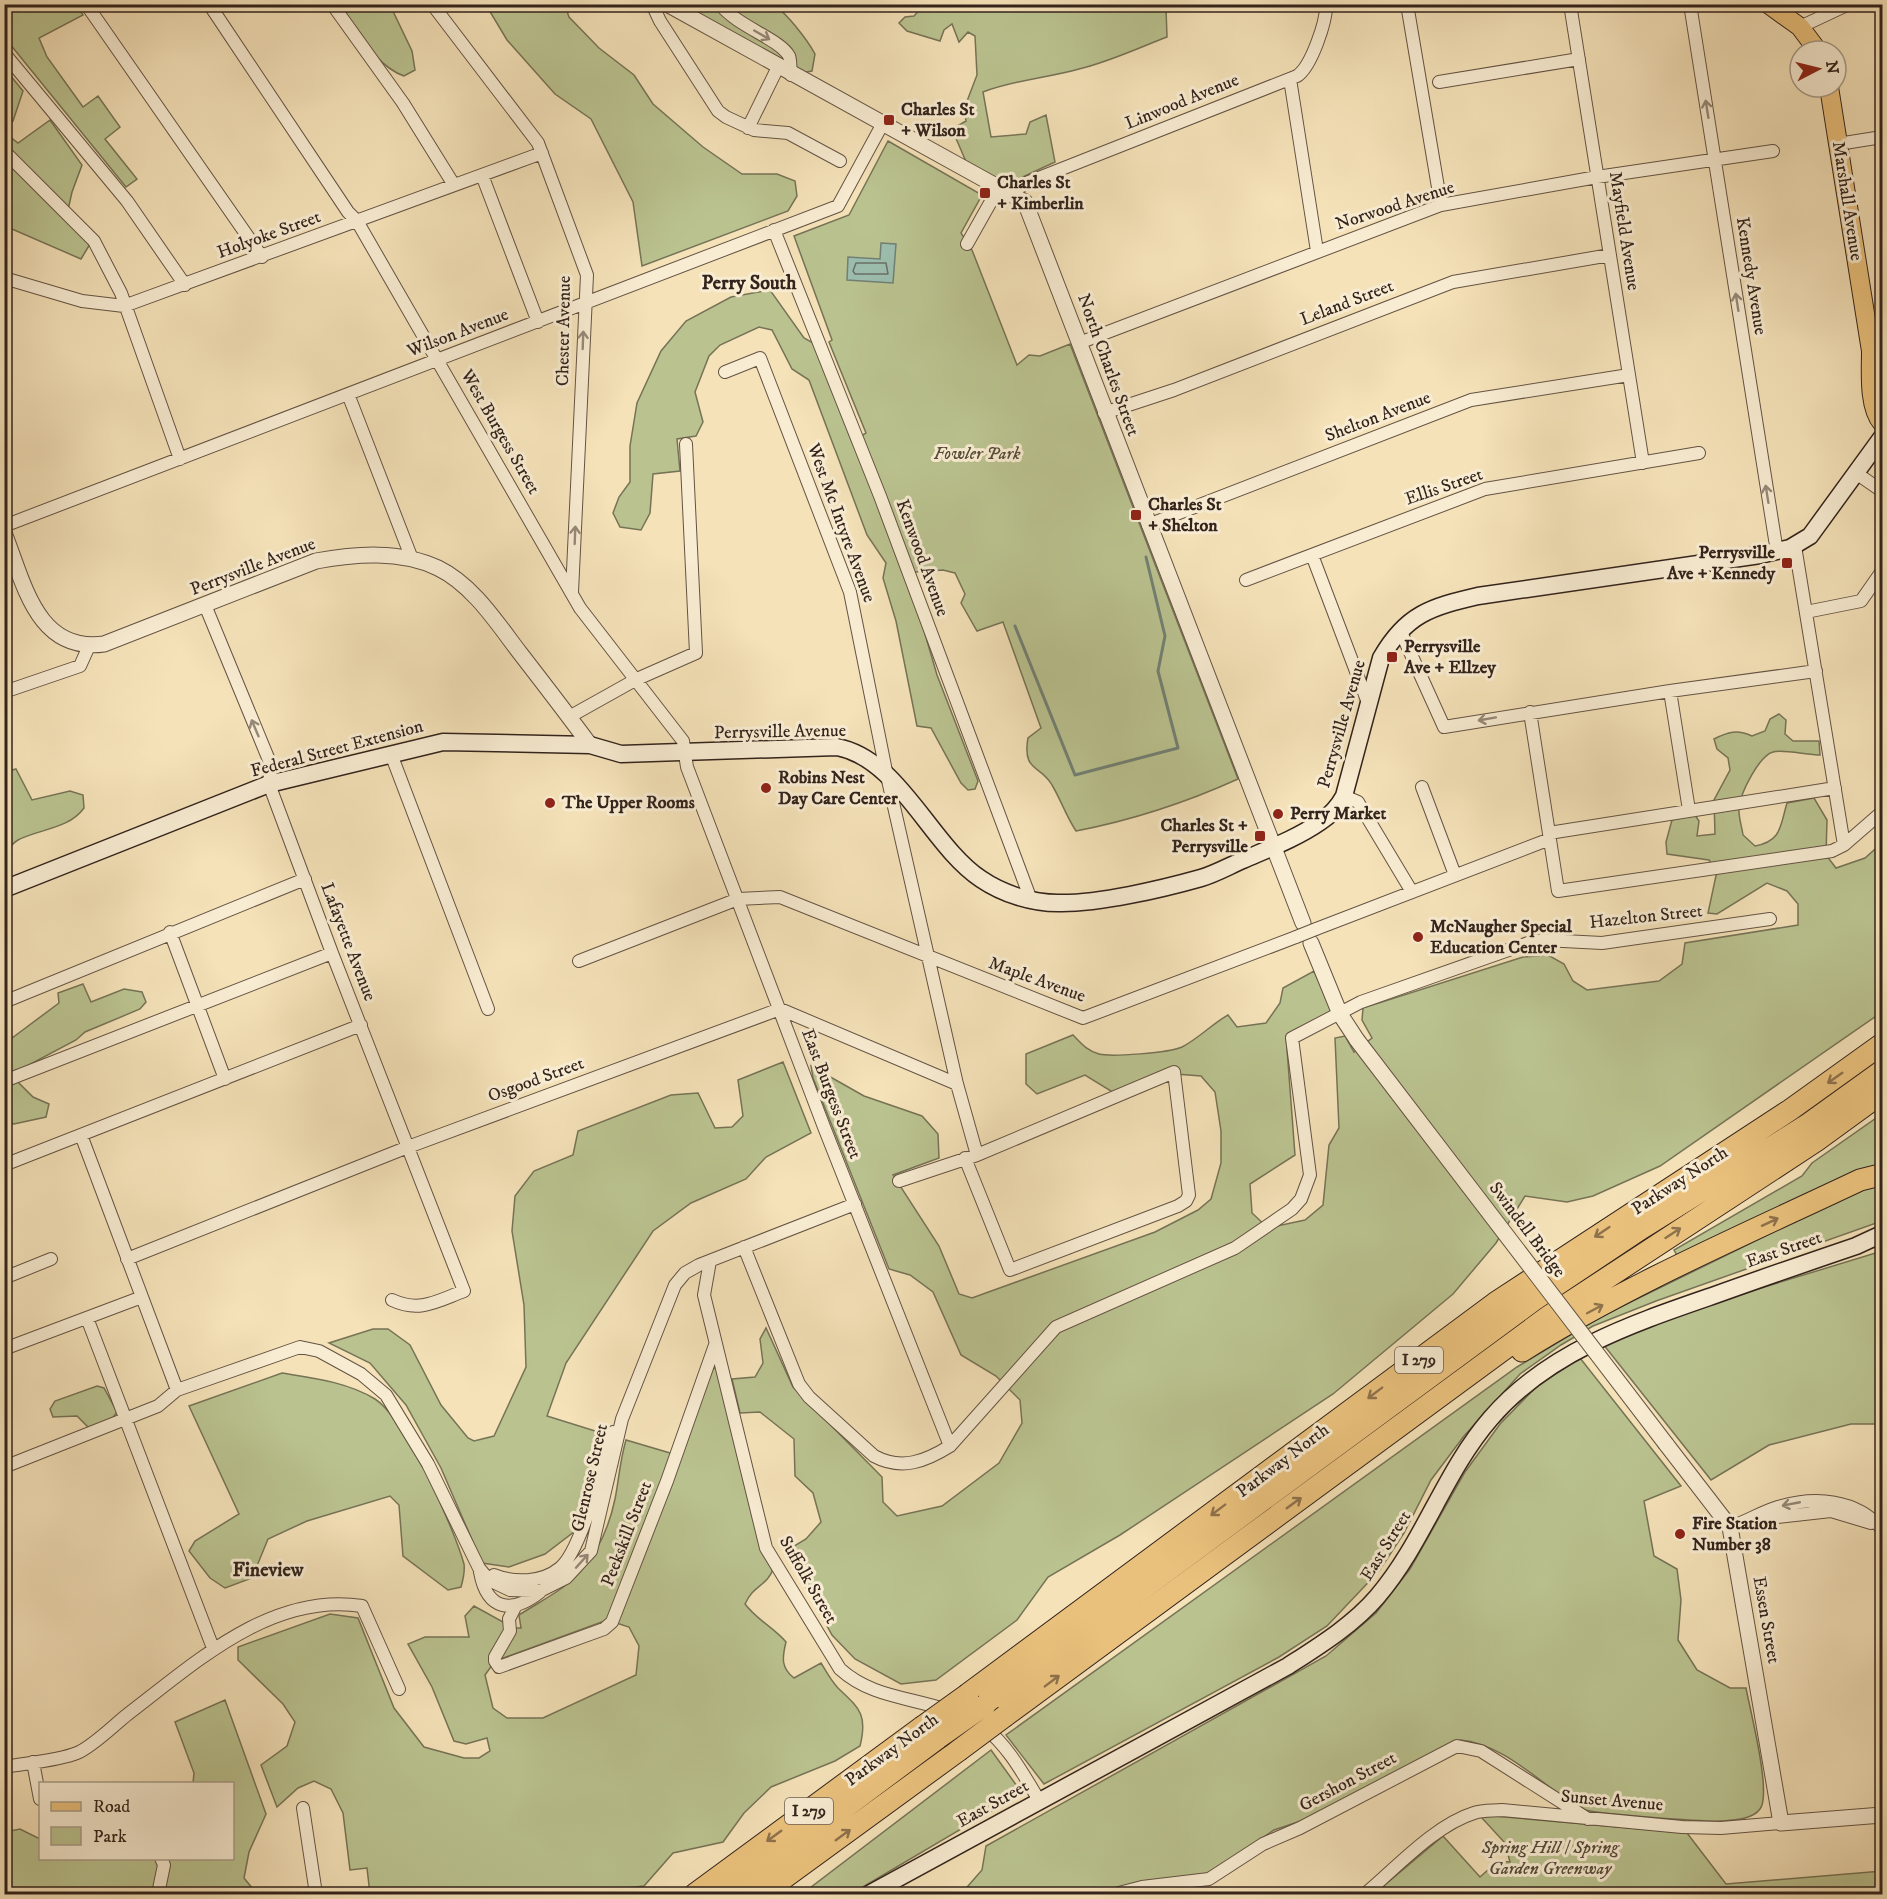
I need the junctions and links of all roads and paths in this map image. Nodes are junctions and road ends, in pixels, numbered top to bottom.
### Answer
1 (86, 4) edge
2 (209, 4) edge
3 (332, 4) edge
4 (432, 4) edge
5 (652, 4) edge
6 (667, 4) edge
7 (720, 4) edge
8 (1326, 4) edge
9 (1407, 4) edge
10 (1570, 4) edge
11 (1690, 4) edge
12 (1768, 4) edge
13 (1849, 4) edge
14 (1800, 27) junction
15 (1809, 39) edge
16 (4, 53) edge
17 (1578, 58) junction
18 (785, 71) junction
19 (1290, 79) junction
20 (1439, 82) dead end
21 (1831, 99) edge
22 (882, 125) junction
23 (748, 128) junction
24 (1882, 136) edge
25 (1838, 144) junction
26 (4, 151) edge
27 (1773, 151) dead end
28 (542, 153) junction
29 (1715, 159) junction
30 (840, 162) dead end
31 (482, 175) junction
32 (1597, 177) junction
33 (454, 185) junction
34 (1003, 192) junction
35 (1441, 205) junction
36 (357, 221) junction
37 (774, 230) junction
38 (967, 244) dead end
39 (1317, 251) junction
40 (1610, 255) junction
41 (262, 257) junction
42 (4, 278) edge
43 (185, 285) junction
44 (585, 304) junction
45 (124, 306) junction
46 (538, 322) junction
47 (1079, 343) junction
48 (1870, 351) junction
49 (437, 360) junction
50 (725, 372) dead end
51 (1629, 375) junction
52 (1882, 389) edge
53 (348, 394) junction
54 (1104, 413) junction
55 (1882, 423) edge
56 (1882, 437) edge
57 (686, 444) dead end
58 (1699, 453) dead end
59 (180, 459) junction
60 (1643, 463) junction
61 (1856, 472) junction
62 (1882, 491) edge
63 (1148, 525) junction
64 (4, 526) edge
65 (4, 533) edge
66 (1795, 546) junction
67 (1777, 552) junction
68 (1312, 555) junction
69 (412, 559) junction
70 (1882, 571) edge
71 (1246, 580) dead end
72 (572, 594) junction
73 (205, 605) junction
74 (1806, 612) junction
75 (1400, 630) junction
76 (89, 646) junction
77 (1816, 672) junction
78 (637, 680) junction
79 (1671, 691) junction
80 (4, 692) edge
81 (1368, 703) junction
82 (1530, 712) junction
83 (569, 717) junction
84 (590, 745) junction
85 (685, 753) junction
86 (391, 754) junction
87 (887, 776) junction
88 (269, 784) junction
89 (1422, 787) dead end
90 (1835, 788) junction
91 (1344, 796) junction
92 (1689, 810) junction
93 (1882, 812) edge
94 (1550, 836) junction
95 (1844, 844) junction
96 (1274, 846) junction
97 (1455, 875) junction
98 (305, 879) junction
99 (4, 889) edge
100 (1412, 892) junction
101 (738, 899) junction
102 (1031, 900) junction
103 (1770, 919) dead end
104 (170, 932) junction
105 (1306, 933) junction
106 (332, 953) junction
107 (930, 958) junction
108 (579, 961) dead end
109 (4, 1002) edge
110 (198, 1006) junction
111 (488, 1009) dead end
112 (780, 1009) junction
113 (1340, 1014) junction
114 (361, 1024) junction
115 (1358, 1040) joint
116 (1882, 1044) edge
117 (1882, 1071) edge
118 (225, 1079) junction
119 (7, 1080) dead end
120 (957, 1084) junction
121 (1882, 1093) edge
122 (81, 1135) junction
123 (408, 1148) junction
124 (971, 1156) junction
125 (4, 1165) edge
126 (1882, 1177) edge
127 (899, 1180) dead end
128 (855, 1204) junction
129 (1882, 1234) edge
130 (744, 1247) junction
131 (51, 1259) dead end
132 (128, 1259) junction
133 (710, 1261) junction
134 (4, 1278) edge
135 (142, 1297) junction
136 (392, 1300) dead end
137 (87, 1318) junction
138 (715, 1344) junction
139 (4, 1349) edge
140 (177, 1390) junction
141 (622, 1419) junction
142 (126, 1420) junction
143 (1403, 1425) junction
144 (1666, 1444) joint
145 (951, 1446) junction
146 (4, 1467) edge
147 (1730, 1527) junction
148 (1882, 1529) edge
149 (479, 1568) junction
150 (540, 1591) junction
151 (514, 1607) junction
152 (213, 1648) junction
153 (399, 1689) dead end
154 (977, 1699) junction
155 (930, 1733) junction
156 (33, 1762) junction
157 (4, 1767) edge
158 (39, 1794) edge
159 (1039, 1800) junction
160 (303, 1808) dead end
161 (1882, 1815) edge
162 (1588, 1819) junction
163 (1781, 1823) junction
164 (162, 1862) edge
165 (158, 1894) edge
166 (316, 1894) edge
167 (695, 1894) edge
168 (729, 1894) edge
169 (762, 1894) edge
170 (869, 1894) edge
171 (1115, 1894) edge
172 (1365, 1894) edge

1 - 41 street
2 - 36 street, West Burgess Street
3 - 33 street
4 - 28 street, Chester Avenue
5 - 23 street
6 - 18 street, North Charles Street
7 -> 18 street
8 - 19 street, Linwood Avenue
9 - 35 street
10 - 17 street, Mayfield Avenue
29 -> 11 street, Kennedy Avenue
12 - 14 main road
13 - 14 street
14 - 15 main road
16 - 43 street
17 - 20 street
17 - 32 street, Mayfield Avenue
18 - 22 street, North Charles Street
18 - 23 street
19 - 34 street, Linwood Avenue
19 - 39 street
21 - 25 main road, Marshall Avenue
22 - 34 street, North Charles Street
22 - 37 street, Wilson Avenue
23 - 30 street
24 - 25 street
25 - 48 main road, Marshall Avenue
26 - 45 street
27 - 29 street, Norwood Avenue
28 - 31 street, Holyoke Street
28 - 44 street, Chester Avenue
29 - 32 street, Norwood Avenue
67 -> 29 street, Kennedy Avenue
31 - 33 street, Holyoke Street
31 - 46 street
32 - 35 street, Norwood Avenue
32 - 40 street, Mayfield Avenue
33 - 36 street, Holyoke Street
34 - 38 street
34 - 47 street, North Charles Street
35 - 39 street, Norwood Avenue
36 - 41 street, Holyoke Street
36 - 49 street, West Burgess Street
37 - 44 street, Wilson Avenue
37 - 102 street, Kenwood Avenue
39 - 47 street, Norwood Avenue
40 - 51 street, Mayfield Avenue
40 - 54 street, Leland Street
41 - 43 street, Holyoke Street
42 - 45 street, Holyoke Street
43 - 45 street, Holyoke Street
44 - 46 street, Wilson Avenue
72 -> 44 street, Chester Avenue
45 - 59 street
46 - 49 street, Wilson Avenue
47 - 54 street, North Charles Street
48 - 52 main road, Marshall Avenue
48 - 55 main road, Marshall Avenue
49 - 53 street, Wilson Avenue
49 - 72 street, West Burgess Street
50 - 87 street, West Mc Intyre Avenue
51 - 60 street, Mayfield Avenue
51 - 63 street, Shelton Avenue
53 - 59 street, Wilson Avenue
53 - 69 street
54 - 63 street, North Charles Street
56 - 61 main road, Perrysville Avenue
57 - 78 street
58 - 60 street, Ellis Street
59 - 64 street, Wilson Avenue
60 - 68 street, Ellis Street
61 - 62 street
61 - 66 main road, Perrysville Avenue
63 - 96 street, North Charles Street
65 - 76 street
66 - 67 main road, Perrysville Avenue
66 - 74 street
67 - 75 main road, Perrysville Avenue
68 - 71 street, Ellis Street
68 - 81 street
69 - 73 street, Perrysville Avenue
69 - 83 street, Perrysville Avenue
70 - 74 street
72 - 78 street, West Burgess Street
73 - 76 street, Perrysville Avenue
88 -> 73 street, Lafayette Avenue
74 - 77 street
75 - 81 main road, Perrysville Avenue
82 -> 75 street
76 - 80 street
77 - 79 street
77 - 90 street
78 - 83 street
78 - 85 street, West Burgess Street
79 - 82 street
79 - 92 street
81 - 91 main road, Perrysville Avenue
82 - 94 street
83 - 84 street, Perrysville Avenue
84 - 85 main road, Perrysville Avenue
84 - 86 main road, Federal Street Extension
85 - 87 main road, Perrysville Avenue
85 - 101 street, East Burgess Street
86 - 88 main road, Federal Street Extension
86 - 111 street
87 - 102 main road, Perrysville Avenue
87 - 107 street, West Mc Intyre Avenue
88 - 98 street, Lafayette Avenue
88 - 99 main road, Federal Street Extension
89 - 97 street
90 - 92 street, Maple Avenue
90 - 95 street
91 - 96 main road, Perrysville Avenue
91 - 100 street
92 - 94 street, Maple Avenue
93 - 95 street
94 - 95 street
94 - 97 street, Maple Avenue
96 - 102 main road, Perrysville Avenue
96 - 105 street, North Charles Street
97 - 100 street, Maple Avenue
98 - 104 street
98 - 106 street, Lafayette Avenue
100 - 105 street, Maple Avenue
101 - 107 street, Maple Avenue
101 - 108 street, Maple Avenue
101 - 112 street, East Burgess Street
103 - 113 street, Hazelton Street
104 - 109 street
104 - 110 street
105 - 107 street, Maple Avenue
105 - 113 street, North Charles Street
106 - 110 street
106 - 114 street, Lafayette Avenue
107 - 120 street, West Mc Intyre Avenue
110 - 118 street
110 - 119 street
112 - 120 street
112 - 123 street, Osgood Street
112 - 128 street, East Burgess Street
113 - 115 street, North Charles Street
113 - 145 street, Hazelton Street
114 - 118 street
114 - 123 street, Lafayette Avenue
115 - 144 street, Swindell Bridge, bridge
116 -> 154 highway, Parkway North / I 279
117 - 154 highway
118 - 122 street
120 - 124 street, West Mc Intyre Avenue
143 -> 121 highway, I 279
122 - 125 street
122 - 132 street
123 - 132 street, Osgood Street
123 - 136 street, Lafayette Avenue
124 - 124 street, West Mc Intyre Avenue
124 - 127 street
143 -> 126 highway
128 - 130 street
128 - 145 street, East Burgess Street
129 - 159 main road, East Street
130 - 133 street
130 - 145 street
131 - 134 street
132 - 135 street
133 - 138 street, Suffolk Street
133 - 141 street
135 - 137 street
135 - 140 street
137 - 139 street
137 - 142 street
138 - 151 street, Peekskill Street
138 - 159 street, Suffolk Street
140 - 142 street
140 - 149 street, Glenrose Street
141 - 149 street, Glenrose Street
150 -> 141 street, Glenrose Street
142 - 146 street
142 - 152 street
169 -> 143 highway, I 279, bridge
144 - 147 street, Essen Street
147 - 148 street
147 - 163 street, Essen Street
149 - 150 street, Glenrose Street
149 - 151 street
150 - 151 street
152 - 153 street
152 - 156 street
154 - 155 highway, Parkway North / I 279, bridge
155 -> 167 highway, Parkway North / I 279
155 - 168 highway
156 - 157 street
156 - 158 street
159 - 170 main road, East Street
160 - 166 street
161 - 163 street, Sunset Avenue
162 - 163 street, Sunset Avenue
162 - 171 street, Gershon Street
162 - 172 street, Sunset Avenue
164 - 165 street

